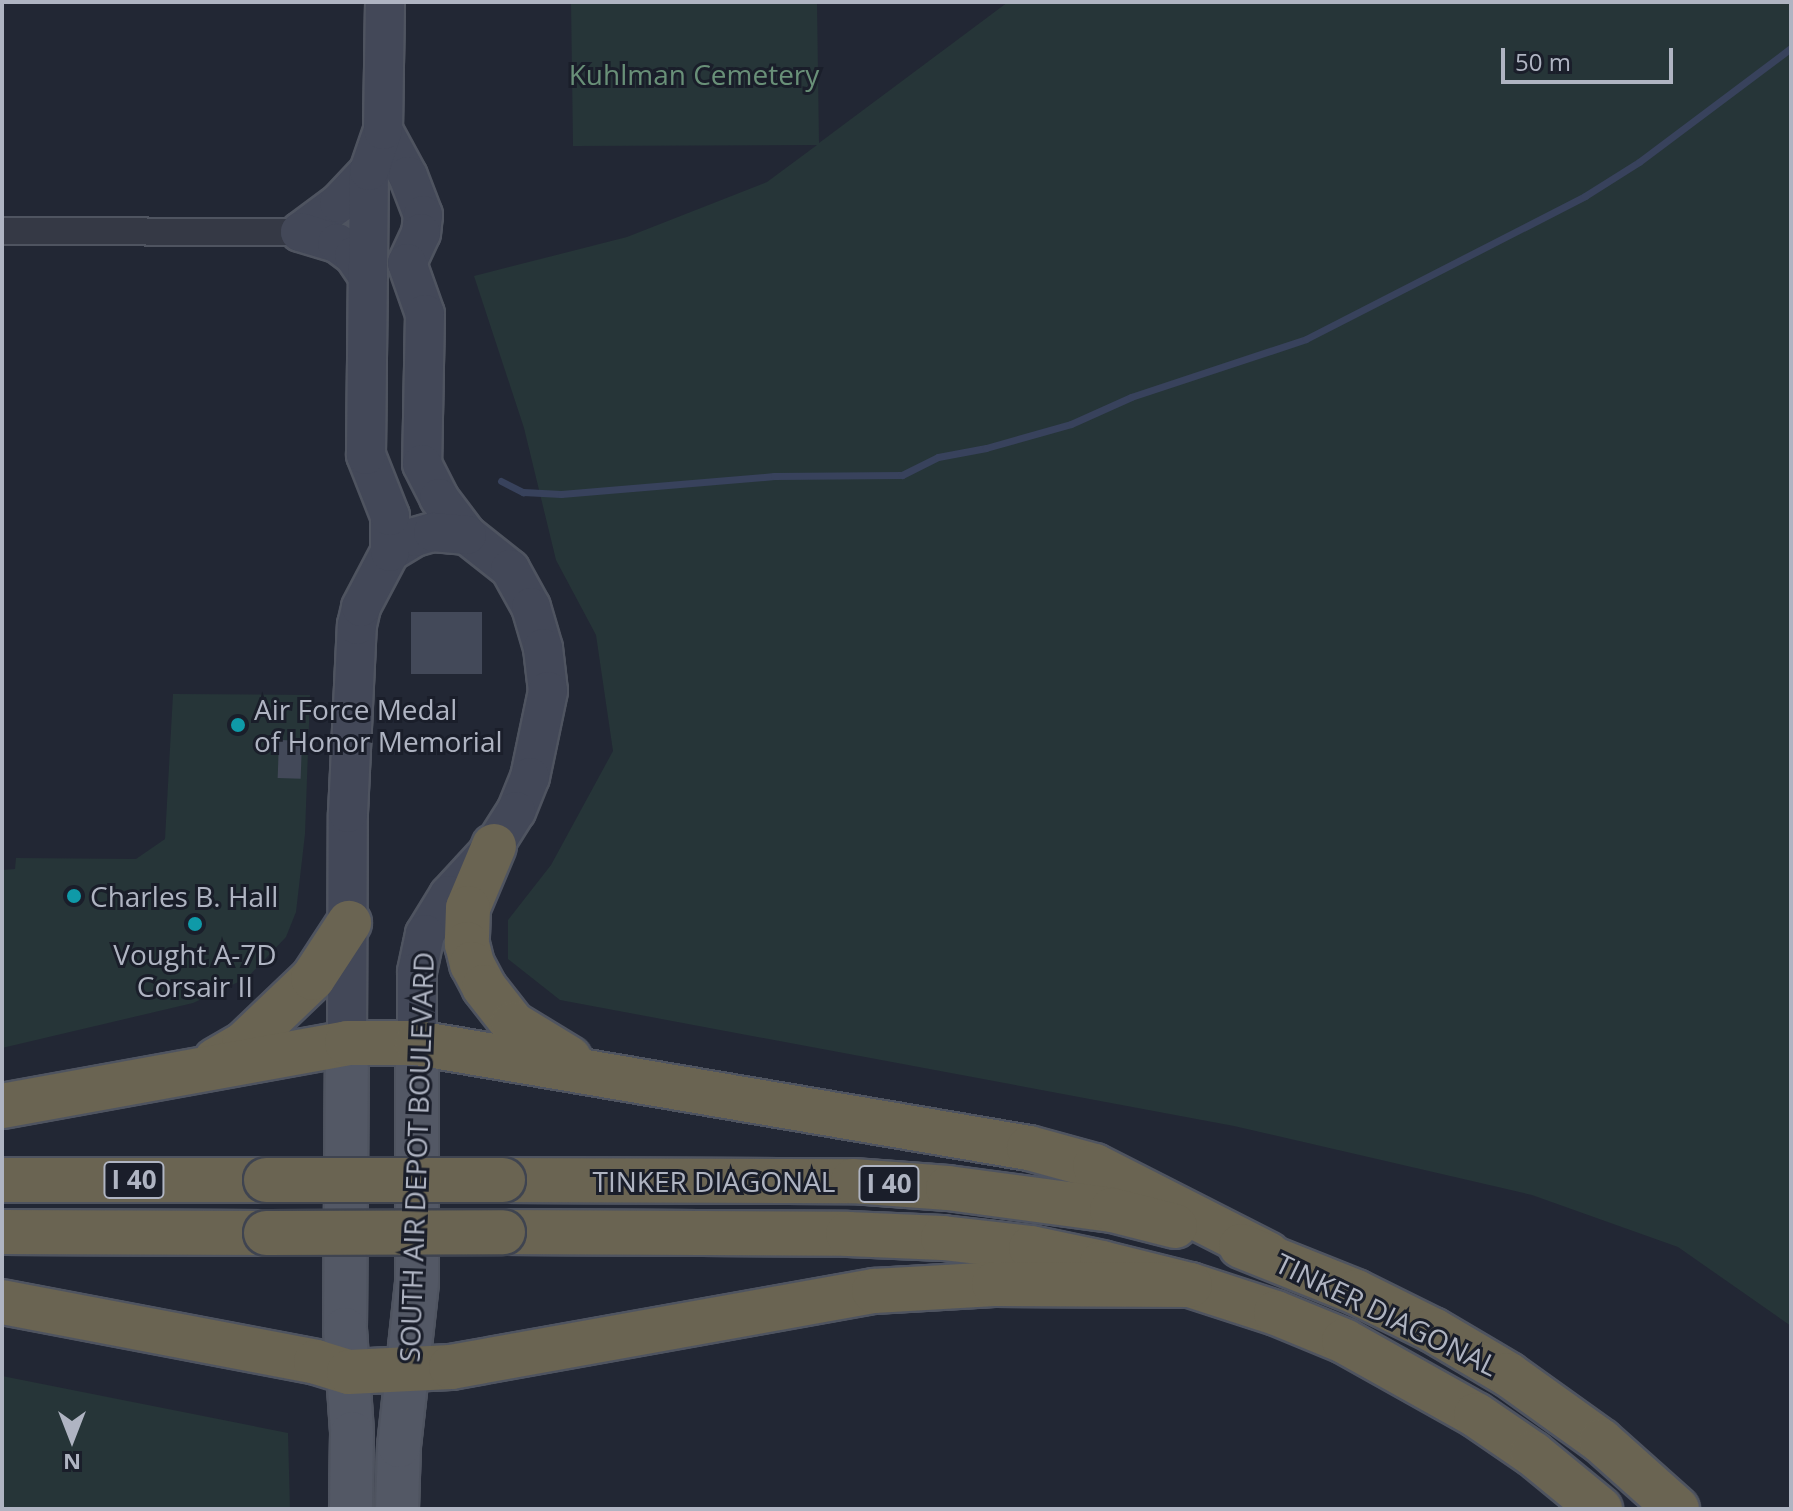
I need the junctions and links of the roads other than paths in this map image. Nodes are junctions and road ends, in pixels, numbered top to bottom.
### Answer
1 (385, 2) edge
2 (383, 130) junction
3 (369, 171) junction
4 (2, 231) edge
5 (300, 232) junction
6 (368, 277) junction
7 (467, 535) junction
8 (390, 552) junction
9 (494, 846) junction
10 (349, 923) junction
11 (347, 1043) junction
12 (417, 1043) junction
13 (197, 1070) junction
14 (589, 1070) junction
15 (2, 1106) edge
16 (2, 1180) edge
17 (2, 1232) edge
18 (1268, 1254) junction
19 (1190, 1285) junction
20 (2, 1302) edge
21 (409, 1370) junction
22 (349, 1372) junction
23 (1587, 1498) edge
24 (1670, 1502) edge
25 (351, 1509) edge
26 (397, 1509) edge

1 - 2 main road, SOUTH AIR DEPOT BOULEVARD
2 - 3 main road, SOUTH AIR DEPOT BOULEVARD
2 - 7 main road, SOUTH AIR DEPOT BOULEVARD
3 - 5 main road
3 - 6 main road, SOUTH AIR DEPOT BOULEVARD
4 - 5 street
5 - 6 main road
6 - 8 main road, SOUTH AIR DEPOT BOULEVARD
7 - 8 main road
7 - 9 main road, SOUTH AIR DEPOT BOULEVARD
8 - 10 main road, SOUTH AIR DEPOT BOULEVARD
9 - 12 main road, SOUTH AIR DEPOT BOULEVARD
9 - 14 highway
10 - 11 main road, SOUTH AIR DEPOT BOULEVARD
10 - 13 highway
11 - 12 highway
11 - 13 highway
11 - 22 main road, SOUTH AIR DEPOT BOULEVARD
12 - 14 highway
12 - 21 main road, SOUTH AIR DEPOT BOULEVARD
13 - 15 highway
14 - 18 highway
16 - 18 highway, TINKER DIAGONAL / I 40, bridge
17 - 19 highway, TINKER DIAGONAL / I 40, bridge
18 - 24 highway, TINKER DIAGONAL / I 40
19 - 21 highway
19 - 23 highway, TINKER DIAGONAL / I 40
20 - 22 highway
21 - 22 highway
21 - 26 main road, SOUTH AIR DEPOT BOULEVARD
22 - 25 main road, SOUTH AIR DEPOT BOULEVARD

